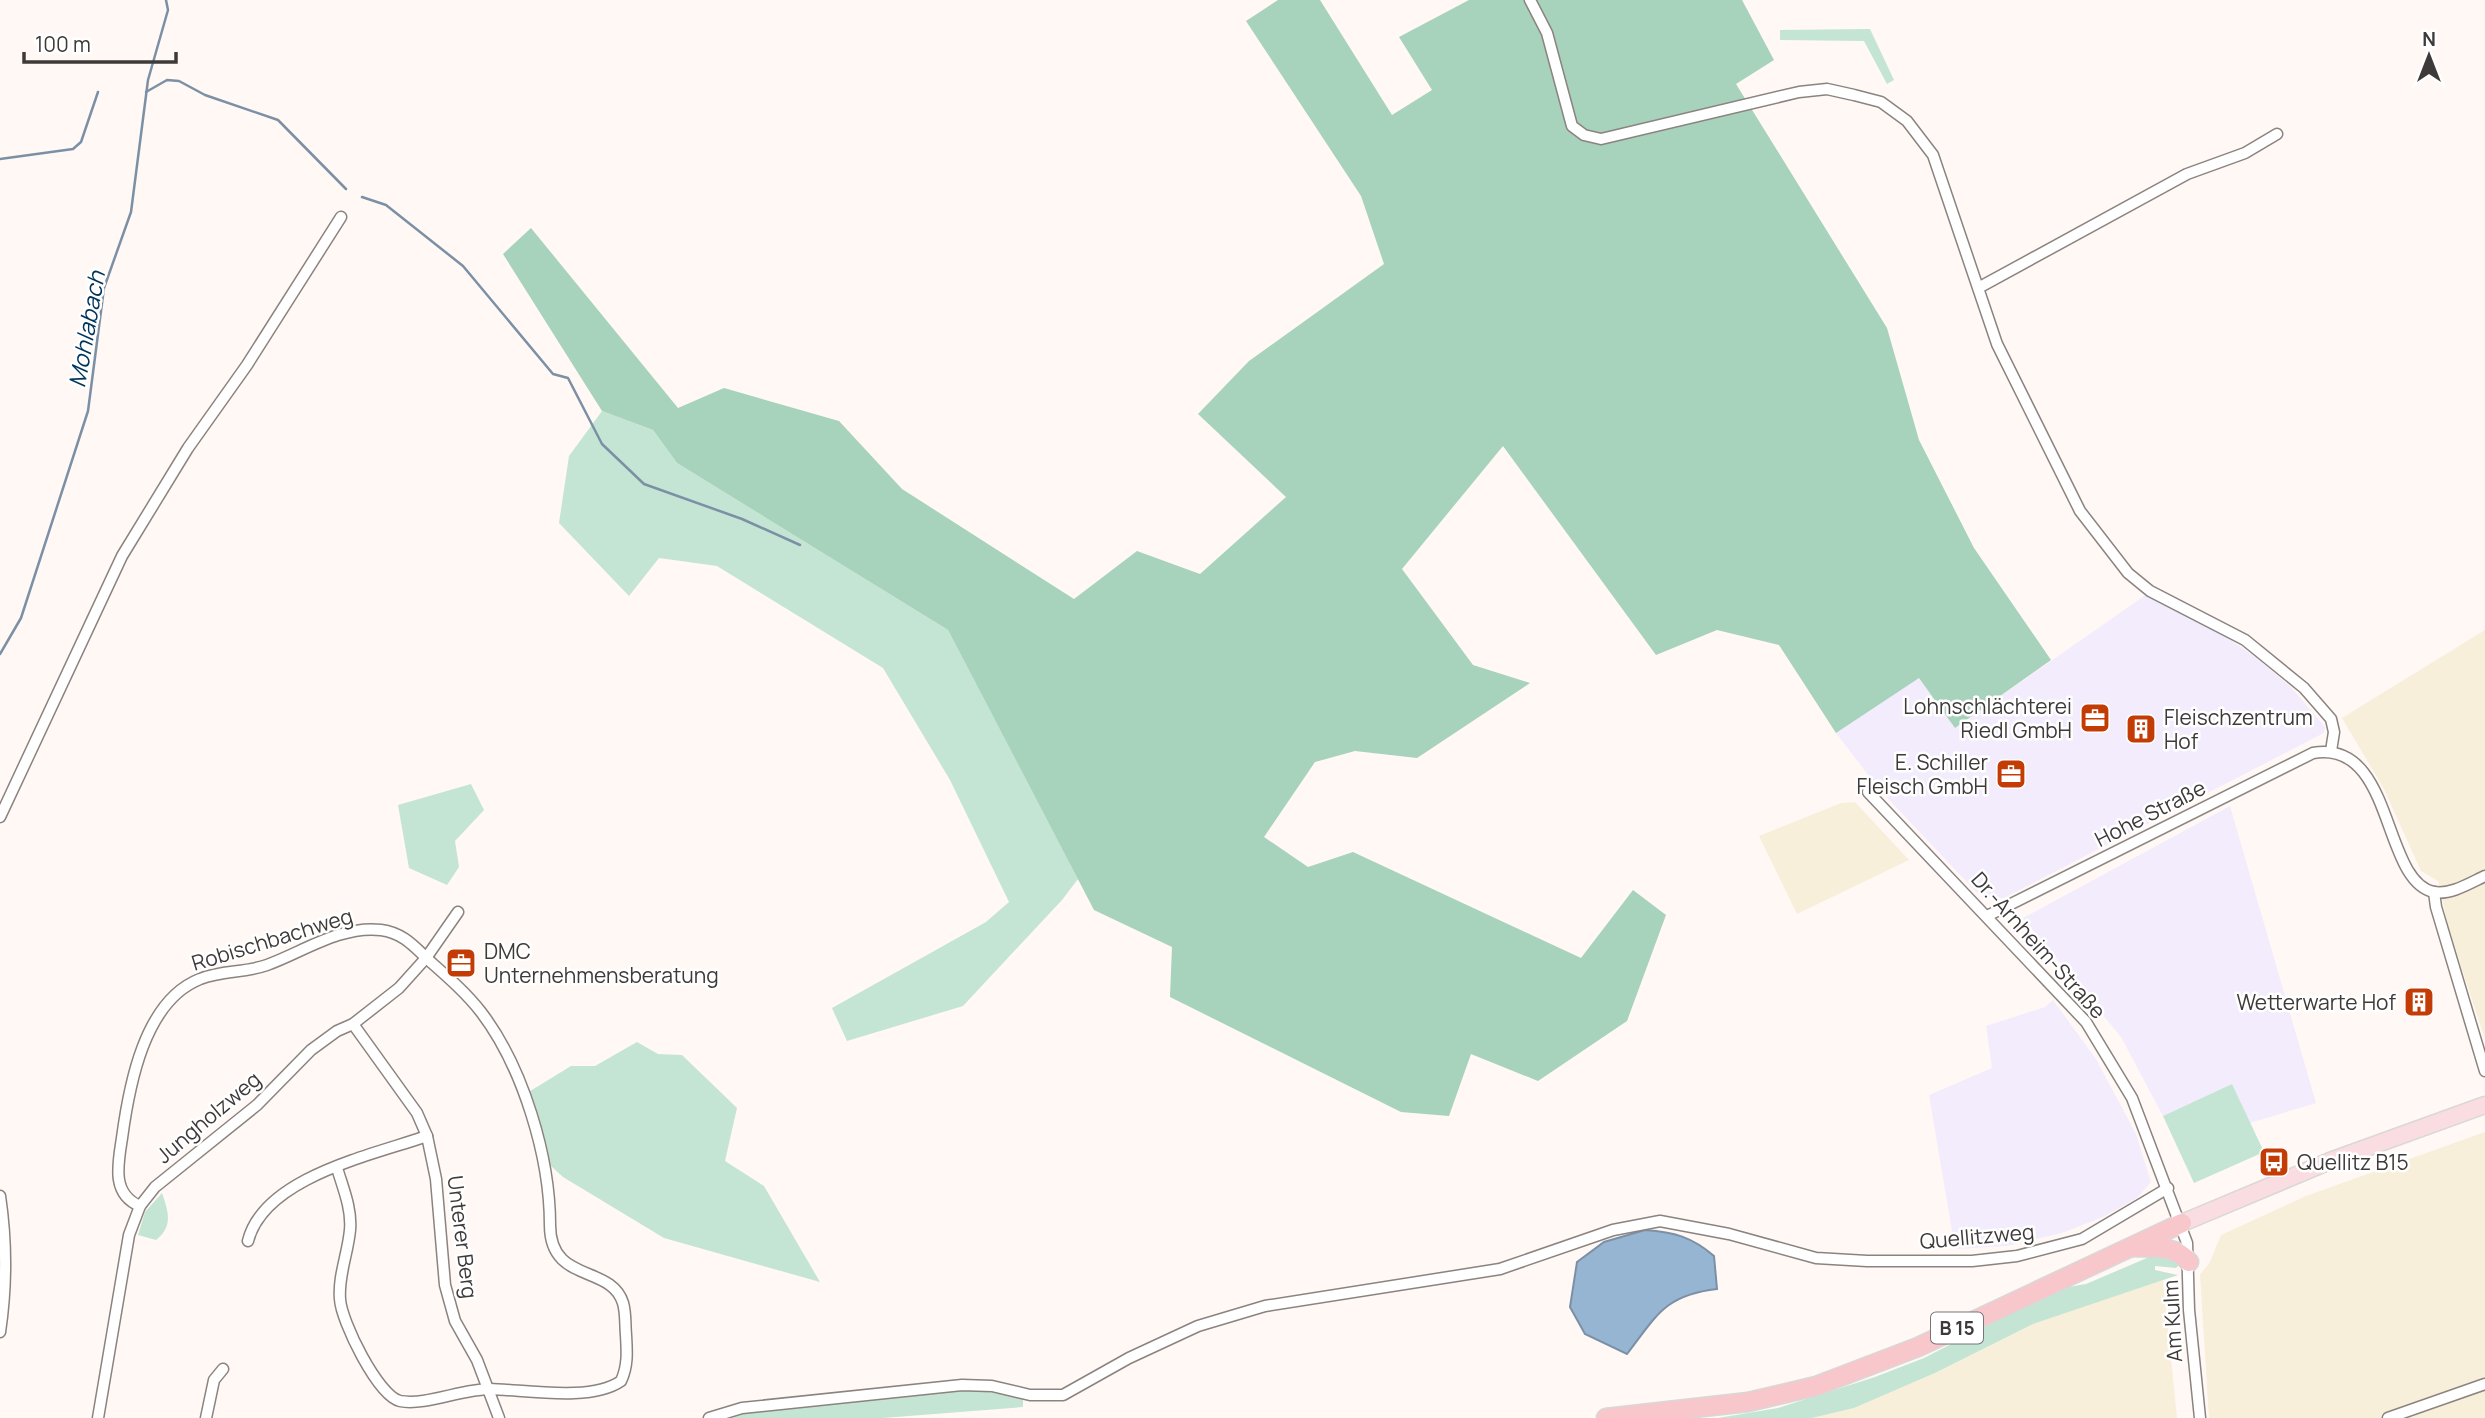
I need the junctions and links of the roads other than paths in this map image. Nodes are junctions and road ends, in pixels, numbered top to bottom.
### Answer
1 (1530, 0) edge
2 (2277, 134) dead end
3 (341, 216) dead end
4 (1980, 288) junction
5 (2331, 751) junction
6 (1868, 792) dead end
7 (0, 817) edge
8 (2485, 876) edge
9 (2434, 892) junction
10 (458, 912) dead end
11 (1987, 916) junction
12 (426, 958) junction
13 (353, 1024) junction
14 (2485, 1071) edge
15 (2485, 1105) edge
16 (427, 1136) junction
17 (337, 1168) junction
18 (2168, 1188) junction
19 (0, 1195) edge
20 (140, 1206) junction
21 (2182, 1223) junction
22 (248, 1241) dead end
23 (2125, 1247) junction
24 (2189, 1262) junction
25 (0, 1332) edge
26 (223, 1369) dead end
27 (2485, 1384) edge
28 (488, 1389) junction
29 (98, 1418) edge
30 (206, 1418) edge
31 (499, 1418) edge
32 (709, 1418) edge
33 (1606, 1418) edge
34 (2200, 1418) edge
35 (2388, 1418) edge

1 - 4 street
2 - 4 street
3 - 7 street
4 - 5 street
5 - 9 street
5 - 11 street, Hohe Straße
6 - 11 street, Dr.-Arnheim-Straße
8 - 9 street
9 - 14 street
10 - 12 street, Jungholzweg
11 - 18 street, Dr.-Arnheim-Straße
12 - 13 street, Jungholzweg
12 - 20 street, Robischbachweg
12 - 28 street, Robischbachweg
13 - 16 street, Unterer Berg
13 - 20 street, Jungholzweg
15 - 21 main road, B 15
16 - 17 street
16 - 28 street, Unterer Berg
17 - 22 street
17 - 28 street, Robischbachweg
18 - 21 street, Dr.-Arnheim-Straße
18 - 32 street, Quellitzweg
19 - 25 street
20 - 29 street, Jungholzweg
21 - 23 highway, B 15
21 - 24 street, Am Kulm
23 - 24 highway
23 - 33 highway, B 15
24 - 34 street, Am Kulm
26 - 30 street
27 - 35 street
28 - 31 street, Unterer Berg

